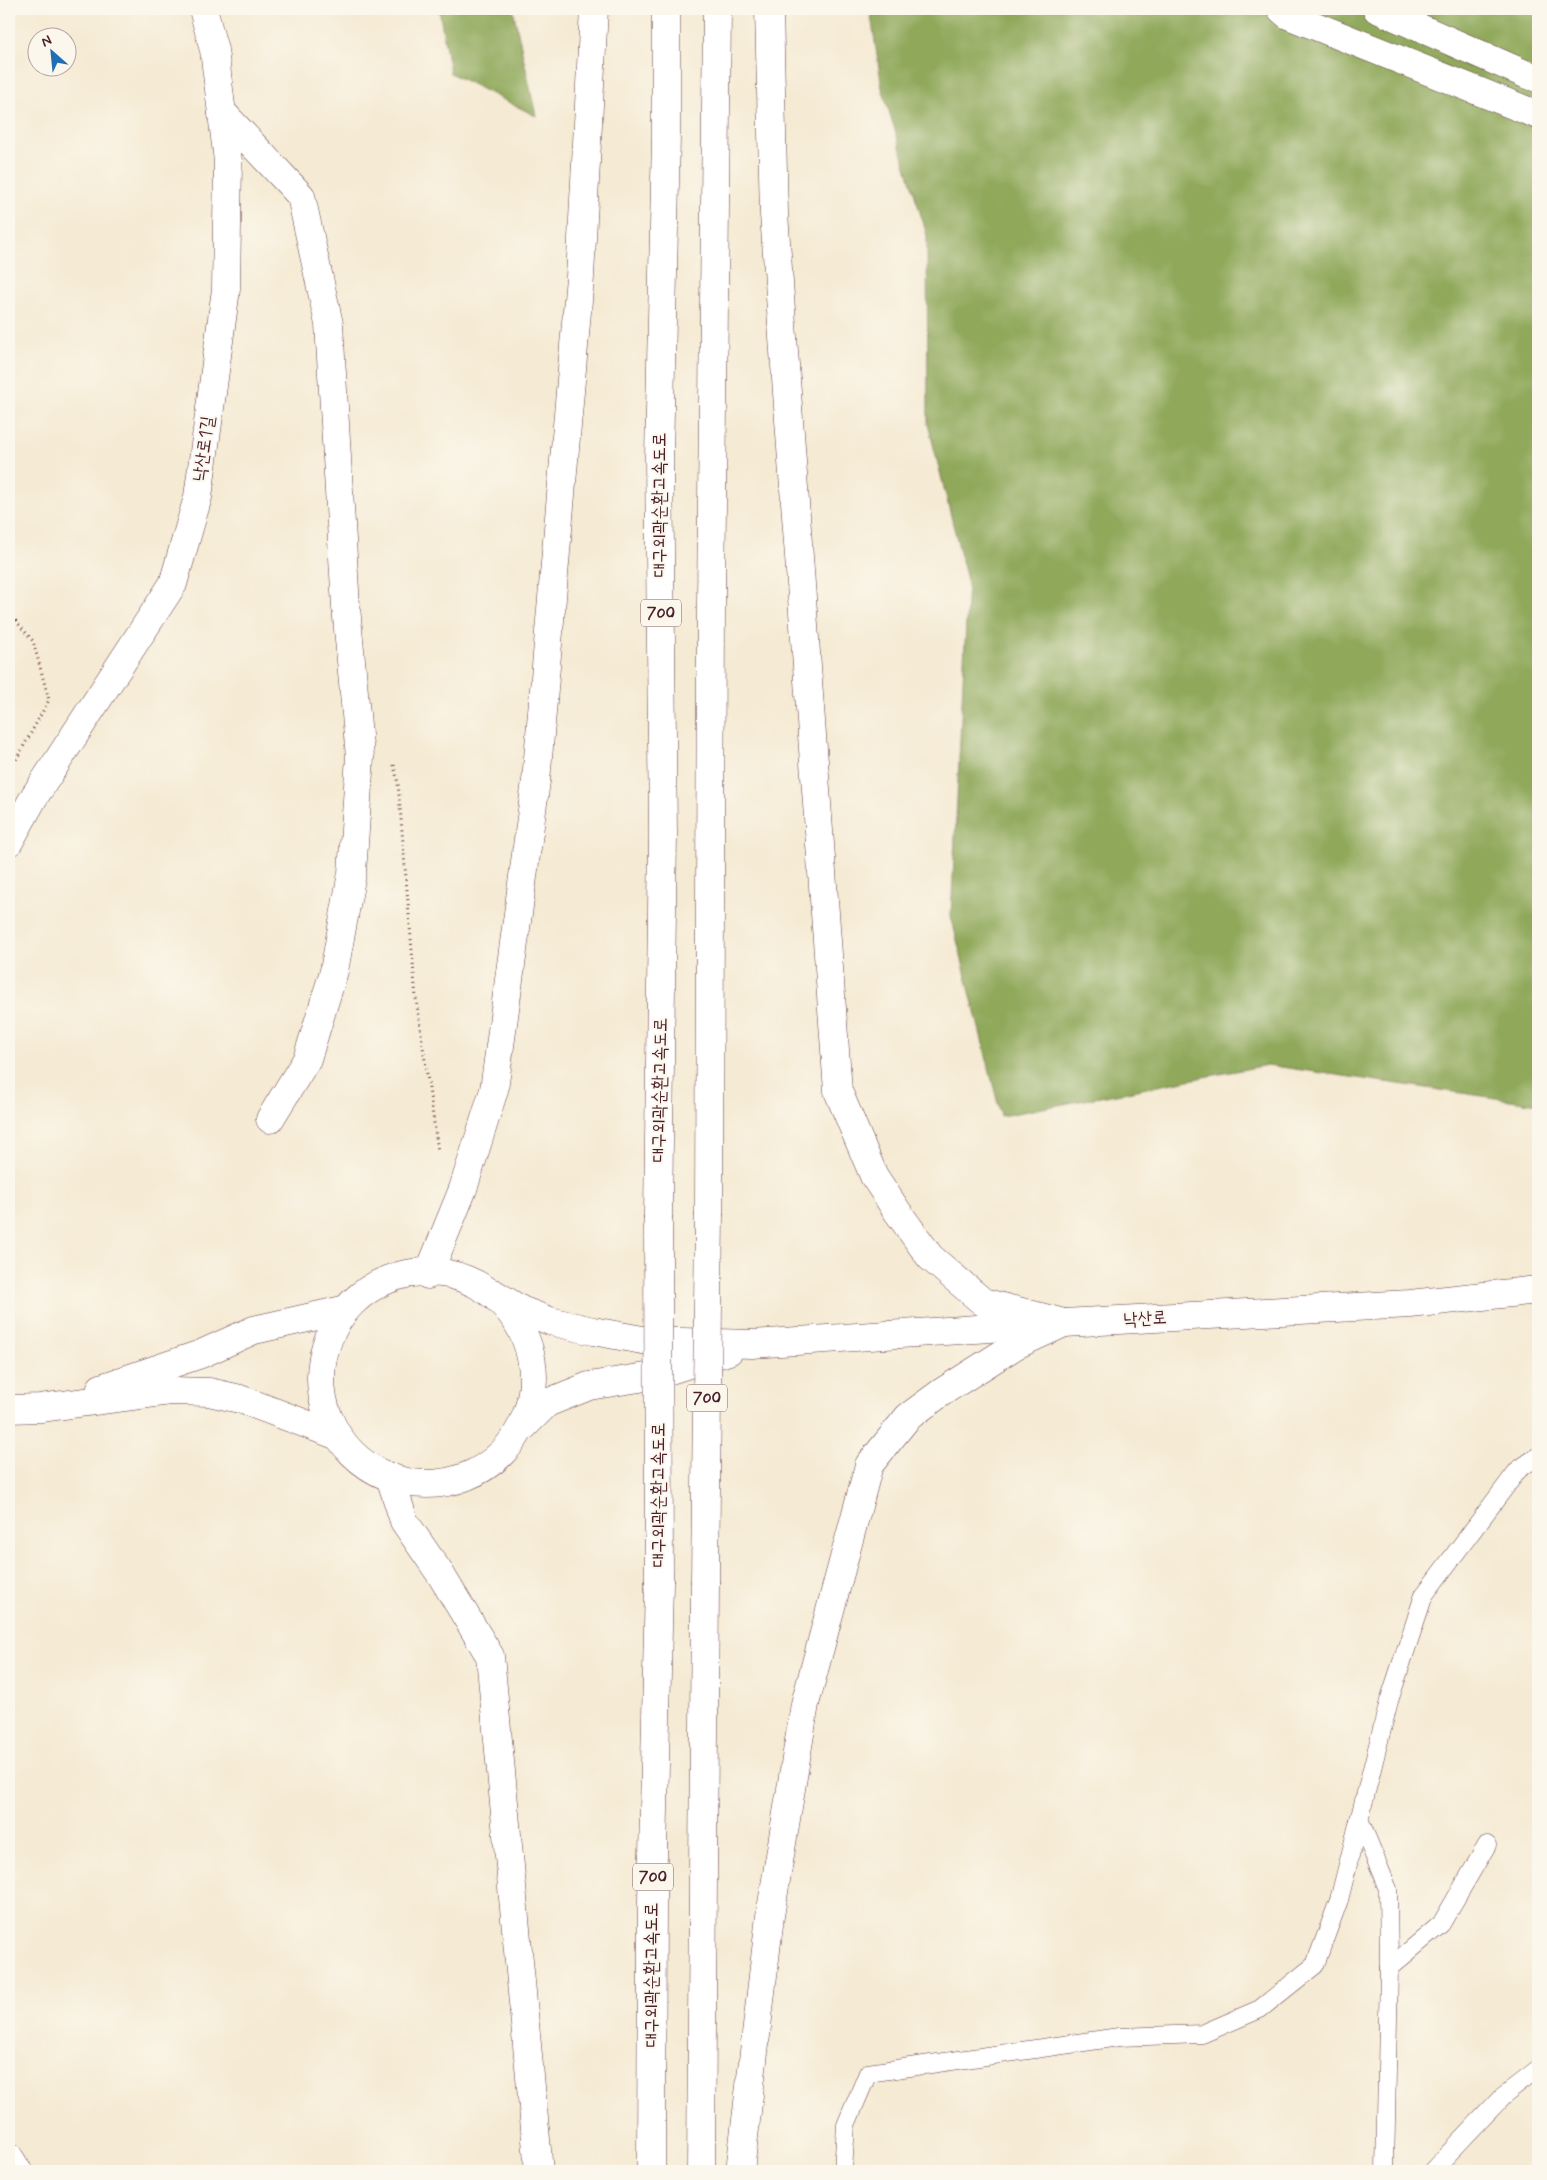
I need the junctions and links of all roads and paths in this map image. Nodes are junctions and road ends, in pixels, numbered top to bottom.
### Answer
1 (203, 9) edge
2 (594, 9) edge
3 (666, 9) edge
4 (717, 9) edge
5 (769, 9) edge
6 (1281, 9) edge
7 (1377, 9) edge
8 (1538, 78) edge
9 (222, 112) junction
10 (1538, 115) edge
11 (9, 613) edge
12 (394, 764) dead end
13 (13, 765) dead end
14 (9, 842) edge
15 (270, 1119) dead end
16 (466, 1182) junction
17 (428, 1275) junction
18 (1538, 1290) edge
19 (492, 1294) junction
20 (343, 1310) junction
21 (1064, 1323) junction
22 (752, 1344) junction
23 (40, 1408) junction
24 (9, 1410) edge
25 (518, 1433) junction
26 (338, 1436) junction
27 (1538, 1456) edge
28 (390, 1477) junction
29 (1359, 1819) junction
30 (1486, 1846) dead end
31 (1389, 1968) junction
32 (1538, 2069) edge
33 (9, 2157) edge
34 (18, 2171) edge
35 (539, 2171) edge
36 (651, 2171) edge
37 (701, 2171) edge
38 (740, 2171) edge
39 (842, 2171) edge
40 (1385, 2171) edge
41 (1432, 2171) edge

1 - 9 main road, 낙산로1길
2 - 16 main road
3 - 36 main road, 대구외곽순환고속도로 / 700, bridge
4 - 37 main road, 700, bridge
5 - 21 main road
6 - 10 main road
7 - 8 main road
9 - 14 main road, 낙산로1길
9 - 15 main road
11 - 13 path
12 - 16 path
16 - 17 main road
17 - 19 main road
17 - 20 main road
18 - 21 main road, 낙산로
19 - 22 main road
19 - 25 main road
20 - 23 main road
20 - 26 main road
21 - 22 main road, 낙산로
21 - 38 main road
22 - 25 main road
23 - 24 main road
23 - 26 main road
25 - 28 main road
26 - 28 main road
27 - 29 lane
28 - 35 main road
29 - 31 lane
29 - 39 lane
30 - 31 lane
31 - 40 lane
32 - 41 lane
33 - 34 main road

